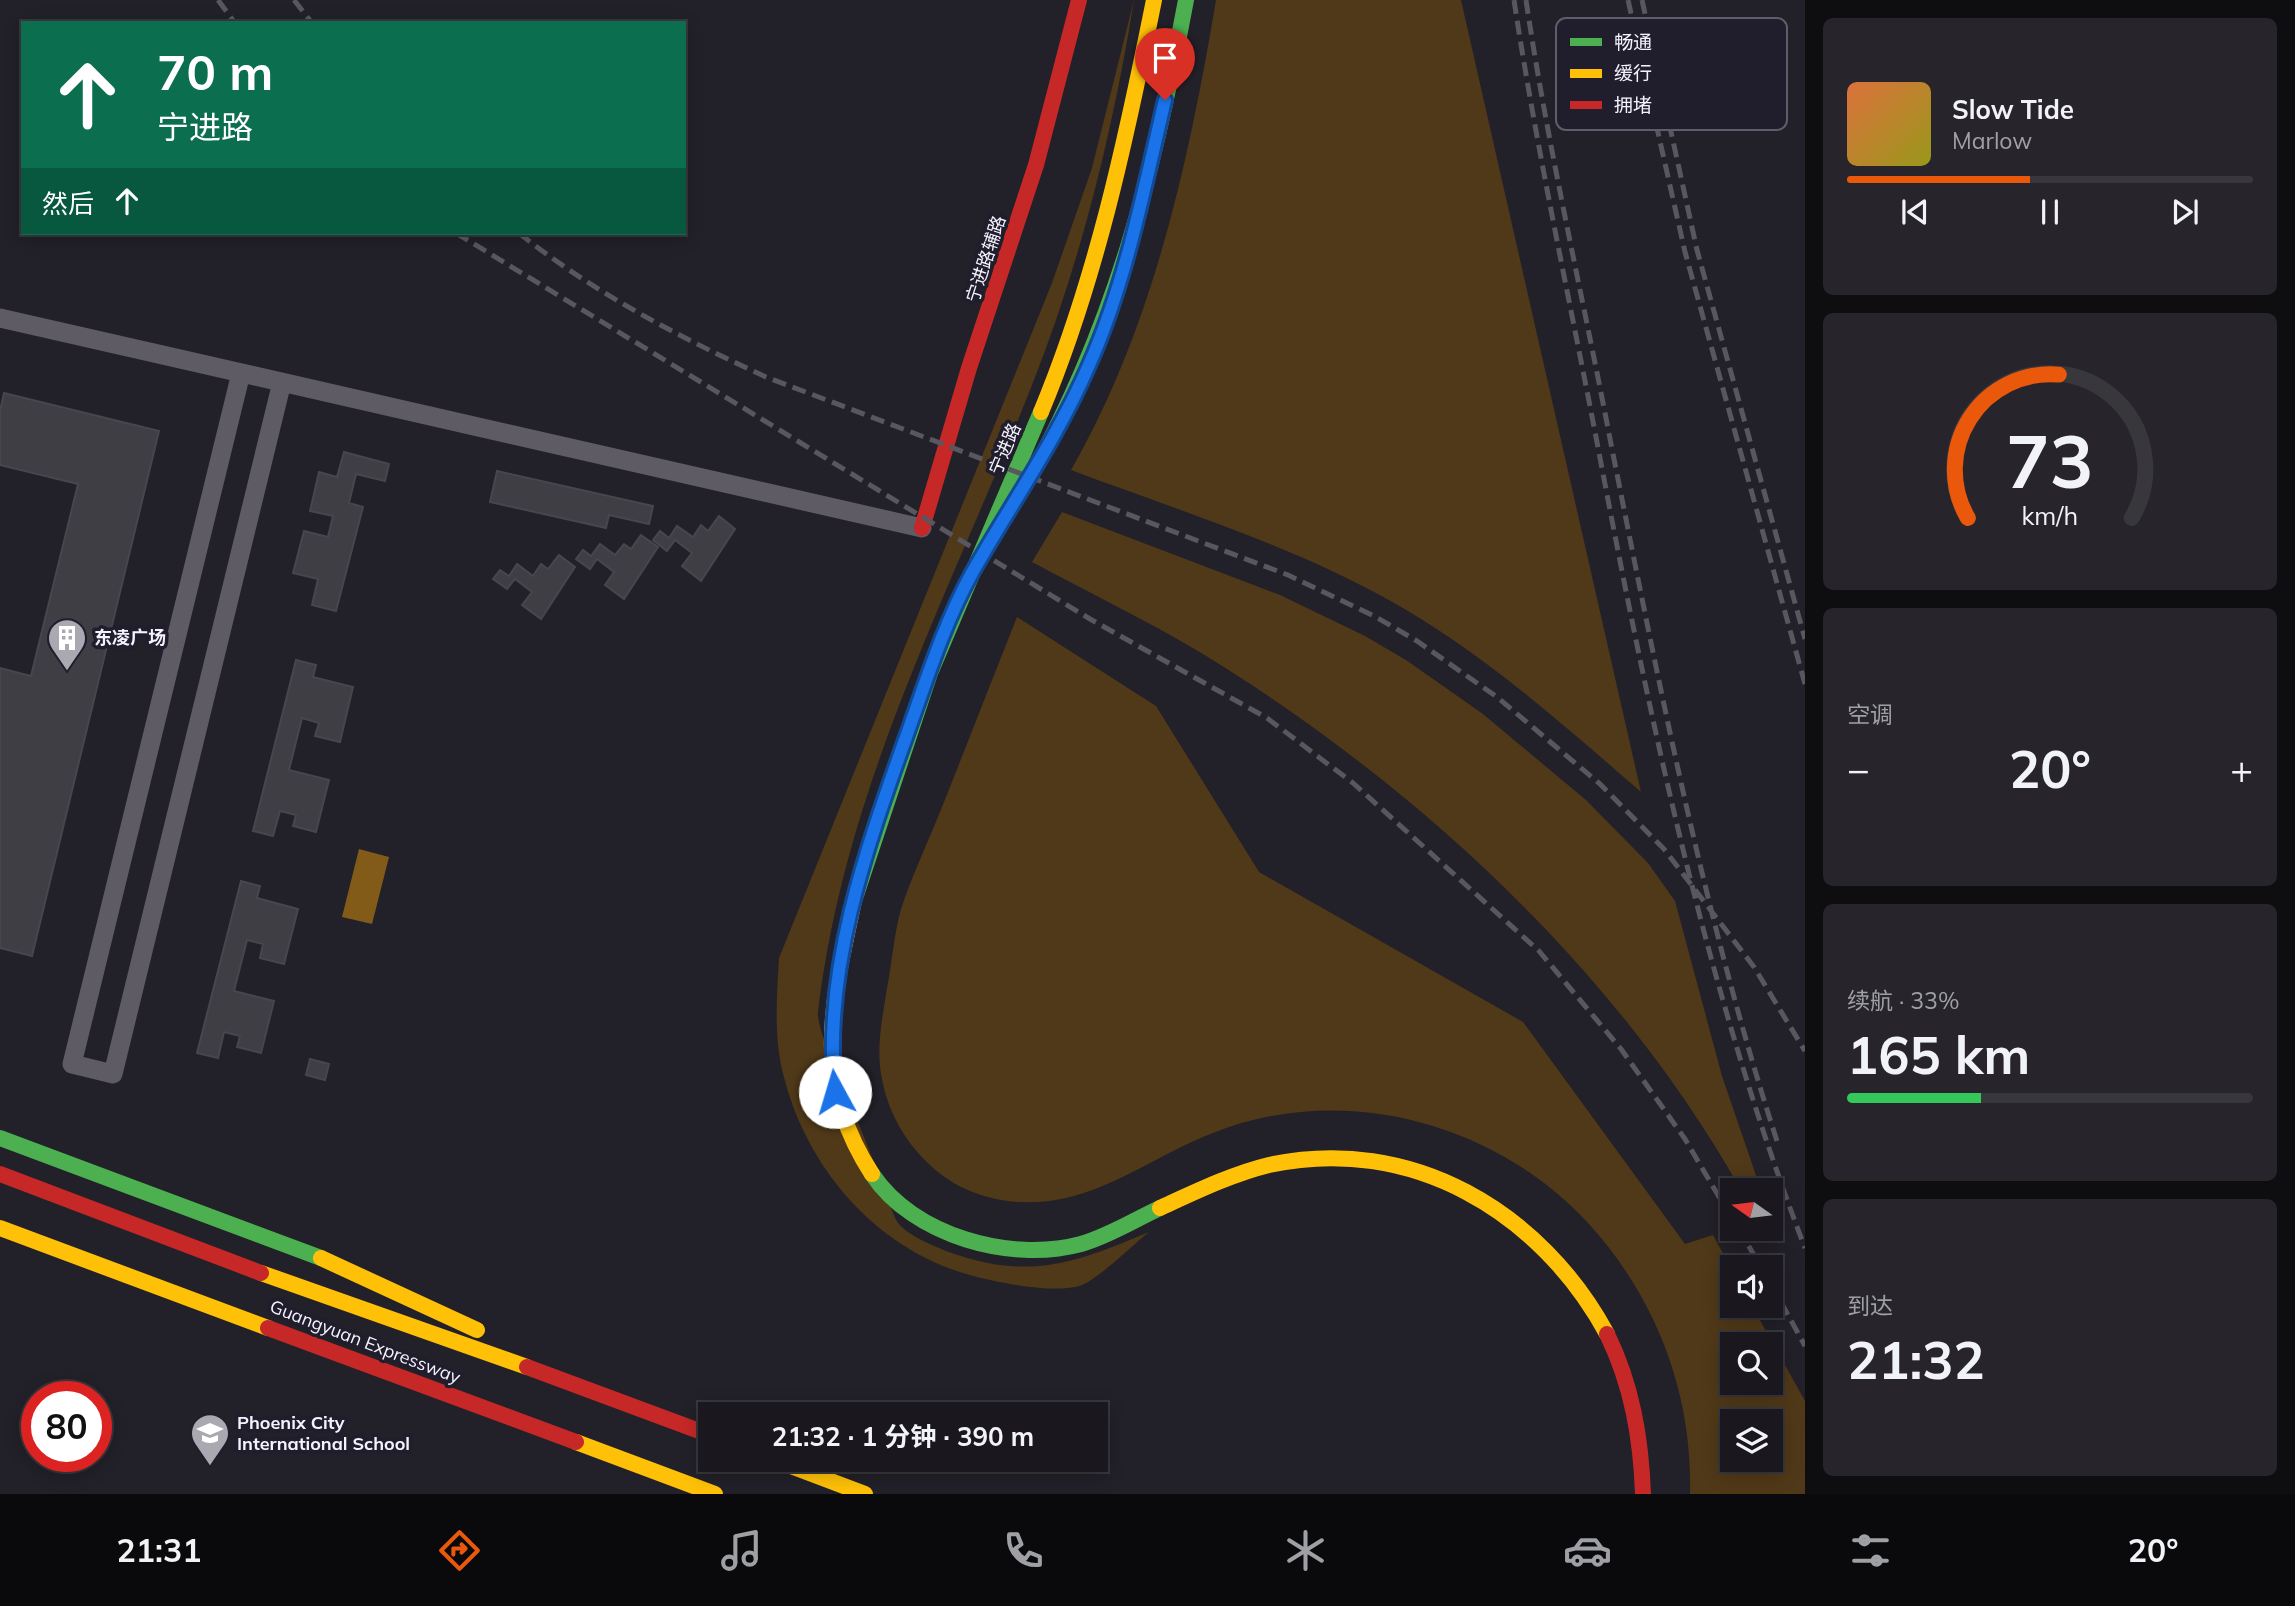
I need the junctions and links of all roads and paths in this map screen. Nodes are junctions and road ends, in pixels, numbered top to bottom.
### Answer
1 (1079, 0) edge
2 (1153, 0) edge
3 (1186, 0) edge
4 (0, 318) edge
5 (241, 373) junction
6 (282, 382) junction
7 (922, 528) joint
8 (970, 575) junction
9 (0, 1138) edge
10 (0, 1174) edge
11 (0, 1228) edge
12 (340, 1373) dead end
13 (590, 1389) junction
14 (698, 1430) edge
15 (654, 1471) junction
16 (807, 1472) edge
17 (715, 1494) edge
18 (865, 1494) edge
19 (1643, 1494) edge

1 - 7 main road, 宁进路辅路
2 - 8 main road, 宁进路
3 - 8 main road
4 - 5 street
5 - 6 street
5 - 6 street
6 - 7 street
8 - 19 main road, 宁进路
9 - 13 main road
10 - 13 main road, Guangyuan Expressway
11 - 15 main road, Guangyuan Expressway
12 - 15 main road
13 - 14 main road, Guangyuan Expressway
15 - 17 main road, Guangyuan Expressway
16 - 18 main road

